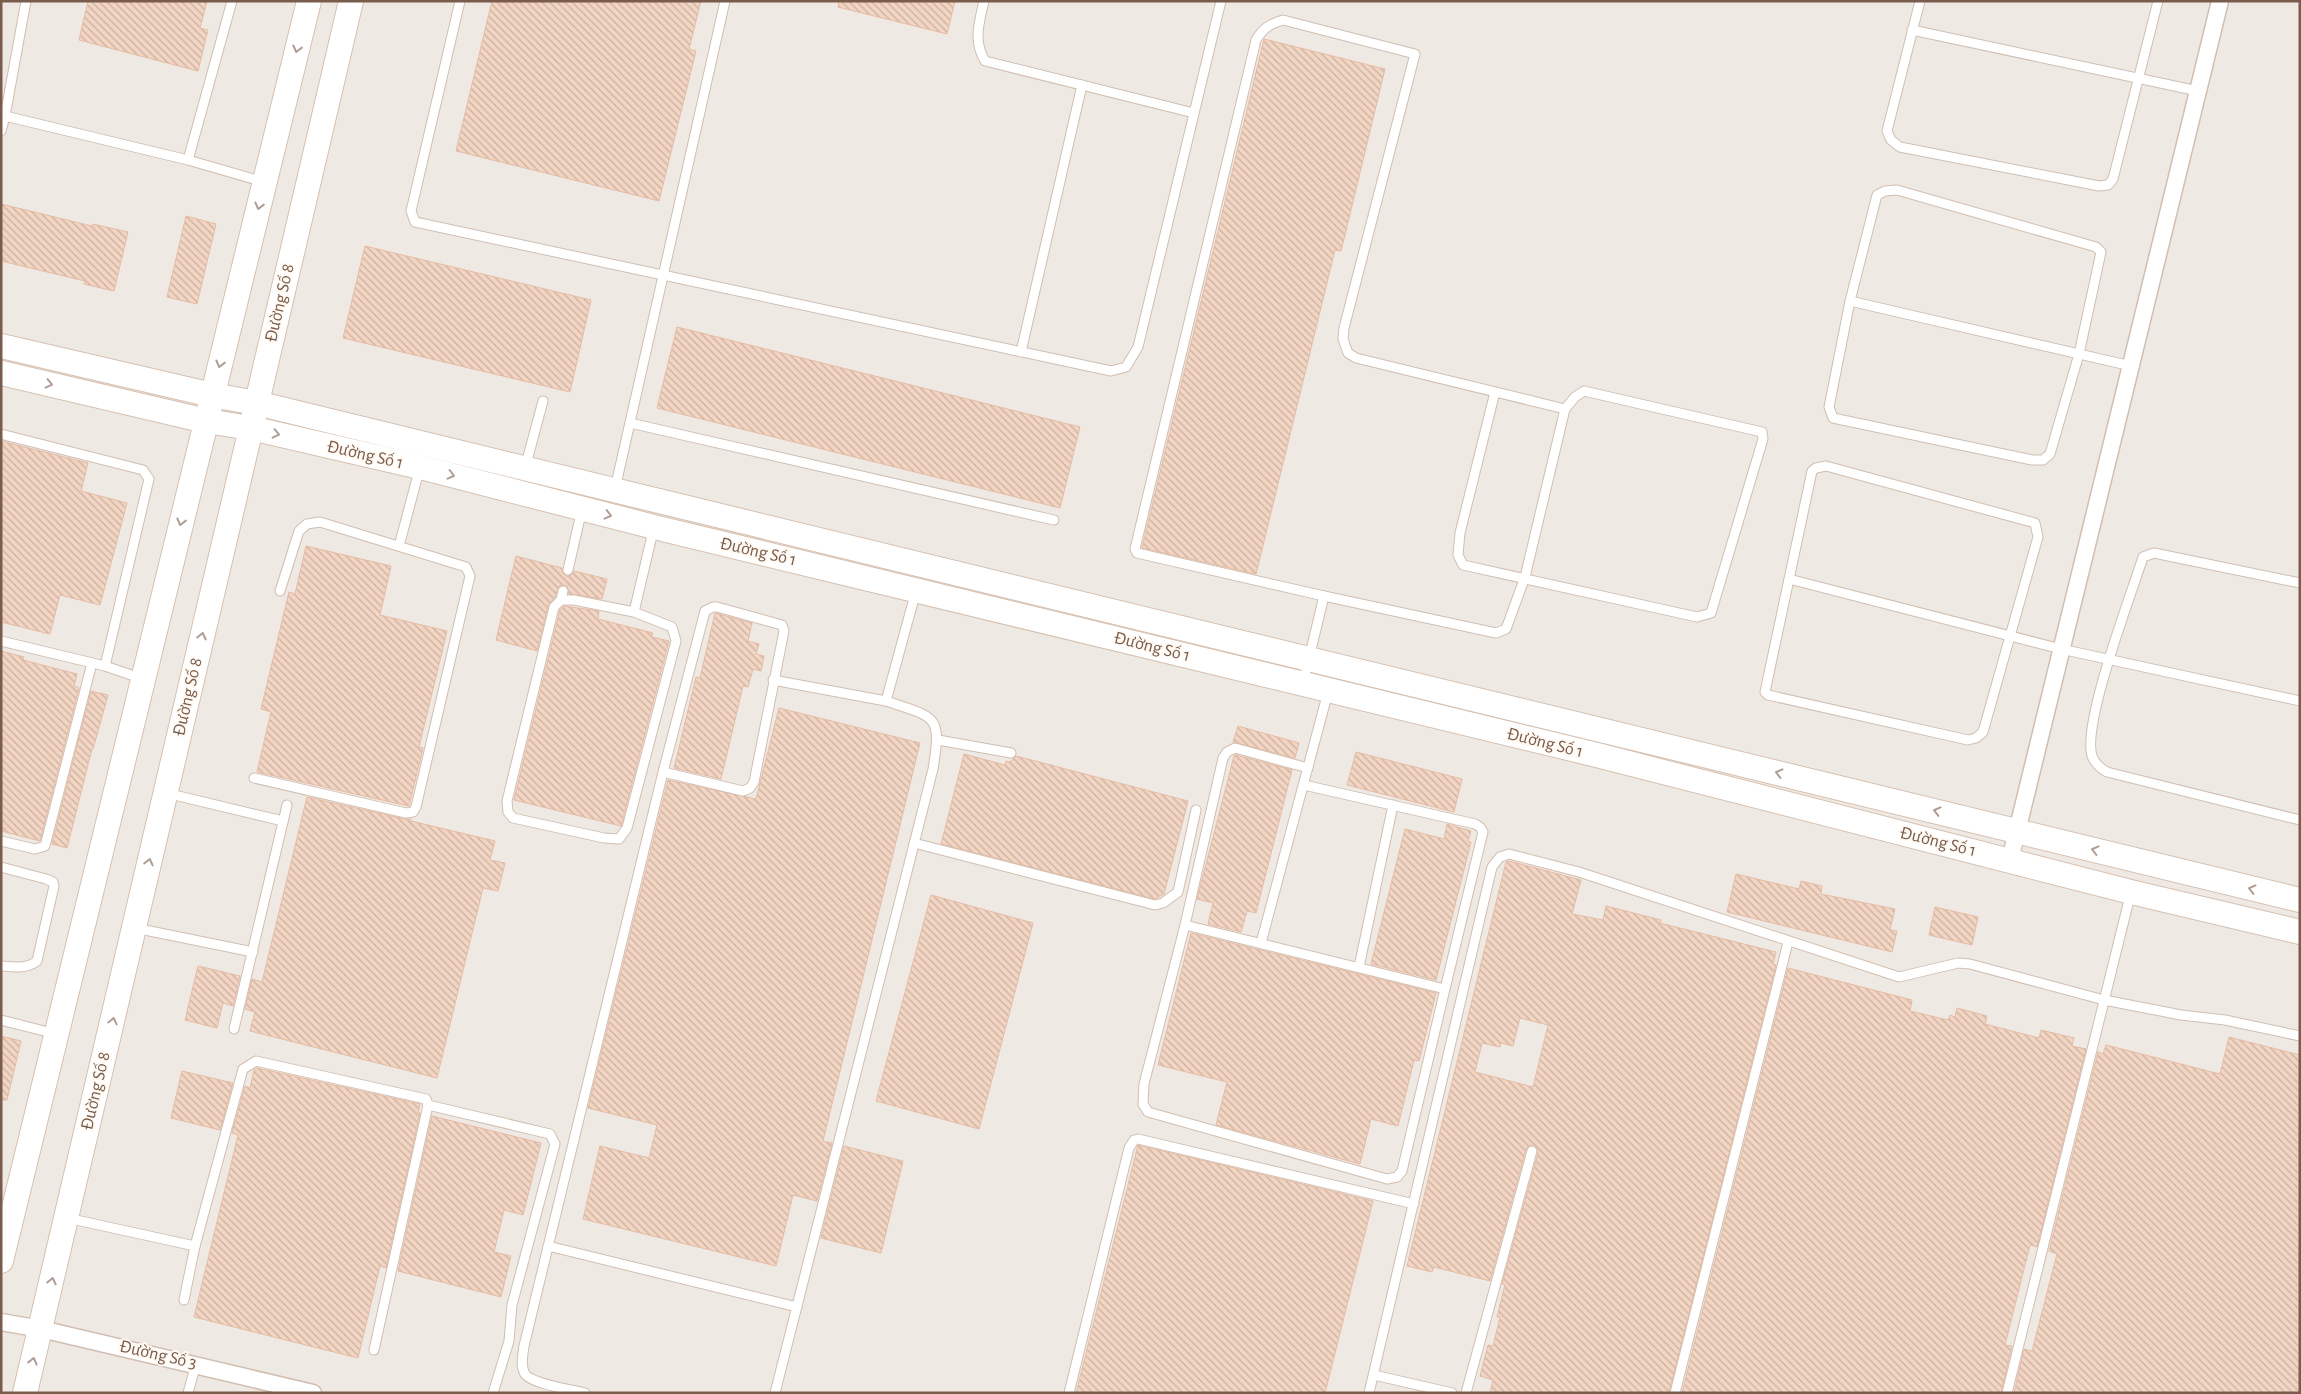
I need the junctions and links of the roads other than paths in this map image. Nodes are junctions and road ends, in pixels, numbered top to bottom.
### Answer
1 (26, 1) edge
2 (232, 1) edge
3 (309, 1) edge
4 (351, 1) edge
5 (460, 1) edge
6 (724, 1) edge
7 (984, 1) edge
8 (1221, 1) edge
9 (1920, 1) edge
10 (2158, 1) edge
11 (2220, 1) edge
12 (1912, 30) junction
13 (2138, 78) junction
14 (1082, 86) junction
15 (2198, 91) junction
16 (1194, 113) junction
17 (5, 116) junction
18 (1, 131) edge
19 (188, 160) junction
20 (264, 182) junction
21 (663, 277) junction
22 (1850, 301) junction
23 (1, 346) edge
24 (1021, 352) junction
25 (2079, 354) junction
26 (2130, 366) junction
27 (1, 373) edge
28 (1495, 392) junction
29 (212, 395) junction
30 (543, 400) dead end
31 (256, 403) junction
32 (1564, 409) junction
33 (206, 421) junction
34 (630, 422) junction
35 (251, 428) junction
36 (1, 434) edge
37 (420, 467) junction
38 (525, 468) junction
39 (615, 490) junction
40 (582, 509) junction
41 (1054, 520) dead end
42 (654, 527) junction
43 (399, 546) junction
44 (568, 570) dead end
45 (1525, 578) junction
46 (1789, 579) junction
47 (2300, 583) edge
48 (917, 590) junction
49 (280, 591) dead end
50 (1324, 596) junction
51 (634, 612) junction
52 (2010, 636) junction
53 (1, 641) edge
54 (2061, 649) junction
55 (2110, 659) junction
56 (1308, 660) junction
57 (92, 663) junction
58 (105, 666) junction
59 (143, 679) junction
60 (773, 680) junction
61 (1303, 683) junction
62 (1329, 690) junction
63 (886, 701) junction
64 (2300, 701) edge
65 (938, 740) junction
66 (1011, 753) dead end
67 (1308, 768) junction
68 (663, 772) junction
69 (254, 778) dead end
70 (1304, 785) junction
71 (166, 793) junction
72 (287, 805) dead end
73 (1393, 805) junction
74 (1196, 810) dead end
75 (2300, 820) edge
76 (283, 821) junction
77 (2017, 831) junction
78 (1, 841) edge
79 (914, 843) junction
80 (2010, 860) junction
81 (1, 867) edge
82 (2131, 892) junction
83 (2300, 900) edge
84 (1185, 924) junction
85 (134, 928) junction
86 (2300, 932) edge
87 (1788, 942) junction
88 (1261, 943) junction
89 (253, 952) junction
90 (1, 966) edge
91 (1358, 967) junction
92 (1446, 988) junction
93 (2104, 1000) junction
94 (1, 1020) edge
95 (234, 1029) dead end
96 (57, 1034) junction
97 (2300, 1036) edge
98 (428, 1105) junction
99 (1532, 1151) dead end
100 (1414, 1204) junction
101 (67, 1218) junction
102 (195, 1246) junction
103 (548, 1246) junction
104 (1, 1261) edge
105 (184, 1300) dead end
106 (797, 1306) junction
107 (1, 1322) edge
108 (41, 1329) junction
109 (374, 1350) dead end
110 (196, 1364) junction
111 (1374, 1375) junction
112 (25, 1393) edge
113 (188, 1393) edge
114 (313, 1393) edge
115 (493, 1393) edge
116 (585, 1393) edge
117 (775, 1393) edge
118 (1069, 1393) edge
119 (1369, 1393) edge
120 (1452, 1393) edge
121 (1466, 1393) edge
122 (1675, 1393) edge
123 (2006, 1393) edge

1 - 17 lane
2 - 19 lane
3 -> 20 street
4 - 31 street, Đường Số 8
5 - 21 lane
6 - 21 lane
7 - 14 lane
8 - 16 lane
9 - 12 lane
10 - 13 lane
11 - 15 street
12 - 13 lane
12 - 13 lane
13 - 15 lane
14 - 16 lane
14 - 24 lane
15 - 26 street
16 - 24 lane
17 - 18 lane
17 - 19 lane
19 - 20 lane
20 -> 29 street
21 - 24 lane
21 - 34 lane
22 - 25 lane
22 - 25 lane
22 - 25 lane
23 - 29 street, Đường Số 1
25 - 26 lane
26 - 54 street
27 -> 33 street, Đường Số 1
28 - 32 lane
28 - 45 lane
28 - 50 lane
29 - 31 street, Đường Số 1
29 - 33 street
30 - 38 lane
31 - 35 street, Đường Số 8
31 - 38 street, Đường Số 1
32 - 45 lane
32 - 45 lane
33 - 35 street, Đường Số 1
33 -> 59 street
34 - 39 lane
34 - 41 lane
35 -> 37 street, Đường Số 1
71 -> 35 street, Đường Số 8
36 - 58 lane
37 -> 40 street, Đường Số 1
37 - 43 lane
38 - 39 street, Đường Số 1
39 - 56 street, Đường Số 1
40 -> 42 street, Đường Số 1
40 - 44 lane
42 - 48 street, Đường Số 1
42 - 51 lane
43 - 49 lane
43 - 69 lane
45 - 50 lane
46 - 52 lane
46 - 52 lane
46 - 52 lane
47 - 55 lane
48 - 61 street, Đường Số 1
48 - 63 lane
50 - 56 lane
51 - 51 lane
52 - 54 lane
53 - 57 lane
54 - 55 lane
54 - 77 street
55 - 64 lane
55 - 75 lane
56 - 61 lane
77 -> 56 street, Đường Số 1
57 - 58 lane
57 - 78 lane
58 - 59 lane
59 - 96 street
60 - 63 lane
60 - 68 lane
60 - 68 lane
61 - 62 street, Đường Số 1
62 - 67 lane
62 - 80 street, Đường Số 1
63 - 65 lane
65 - 66 lane
65 - 79 lane
67 - 70 lane
67 - 84 lane
68 - 103 lane
70 - 73 lane
70 - 88 lane
71 - 76 lane
85 -> 71 street, Đường Số 8
72 - 76 lane
73 - 91 lane
73 - 92 lane
74 - 79 lane
76 - 89 lane
77 - 80 street
83 -> 77 street, Đường Số 1
79 - 106 lane
80 - 82 street, Đường Số 1
81 - 90 lane
82 - 86 street, Đường Số 1
82 - 93 lane
84 - 88 lane
84 - 92 lane
85 - 89 lane
101 -> 85 street, Đường Số 8
87 - 93 lane
87 - 100 lane
87 - 122 lane
88 - 91 lane
89 - 95 lane
91 - 92 lane
93 - 97 lane
93 - 123 lane
94 - 96 lane
96 - 104 street
98 - 102 lane
98 - 109 lane
98 - 115 lane
99 - 121 lane
100 - 111 lane
100 - 118 lane
101 - 102 lane
108 -> 101 street, Đường Số 8
102 - 105 lane
103 - 106 lane
103 - 116 lane
106 - 117 lane
107 - 108 street, Đường Số 3
108 - 110 street, Đường Số 3
112 -> 108 street, Đường Số 8
110 - 113 lane
110 - 114 street, Đường Số 3
111 - 119 lane
111 - 120 lane

